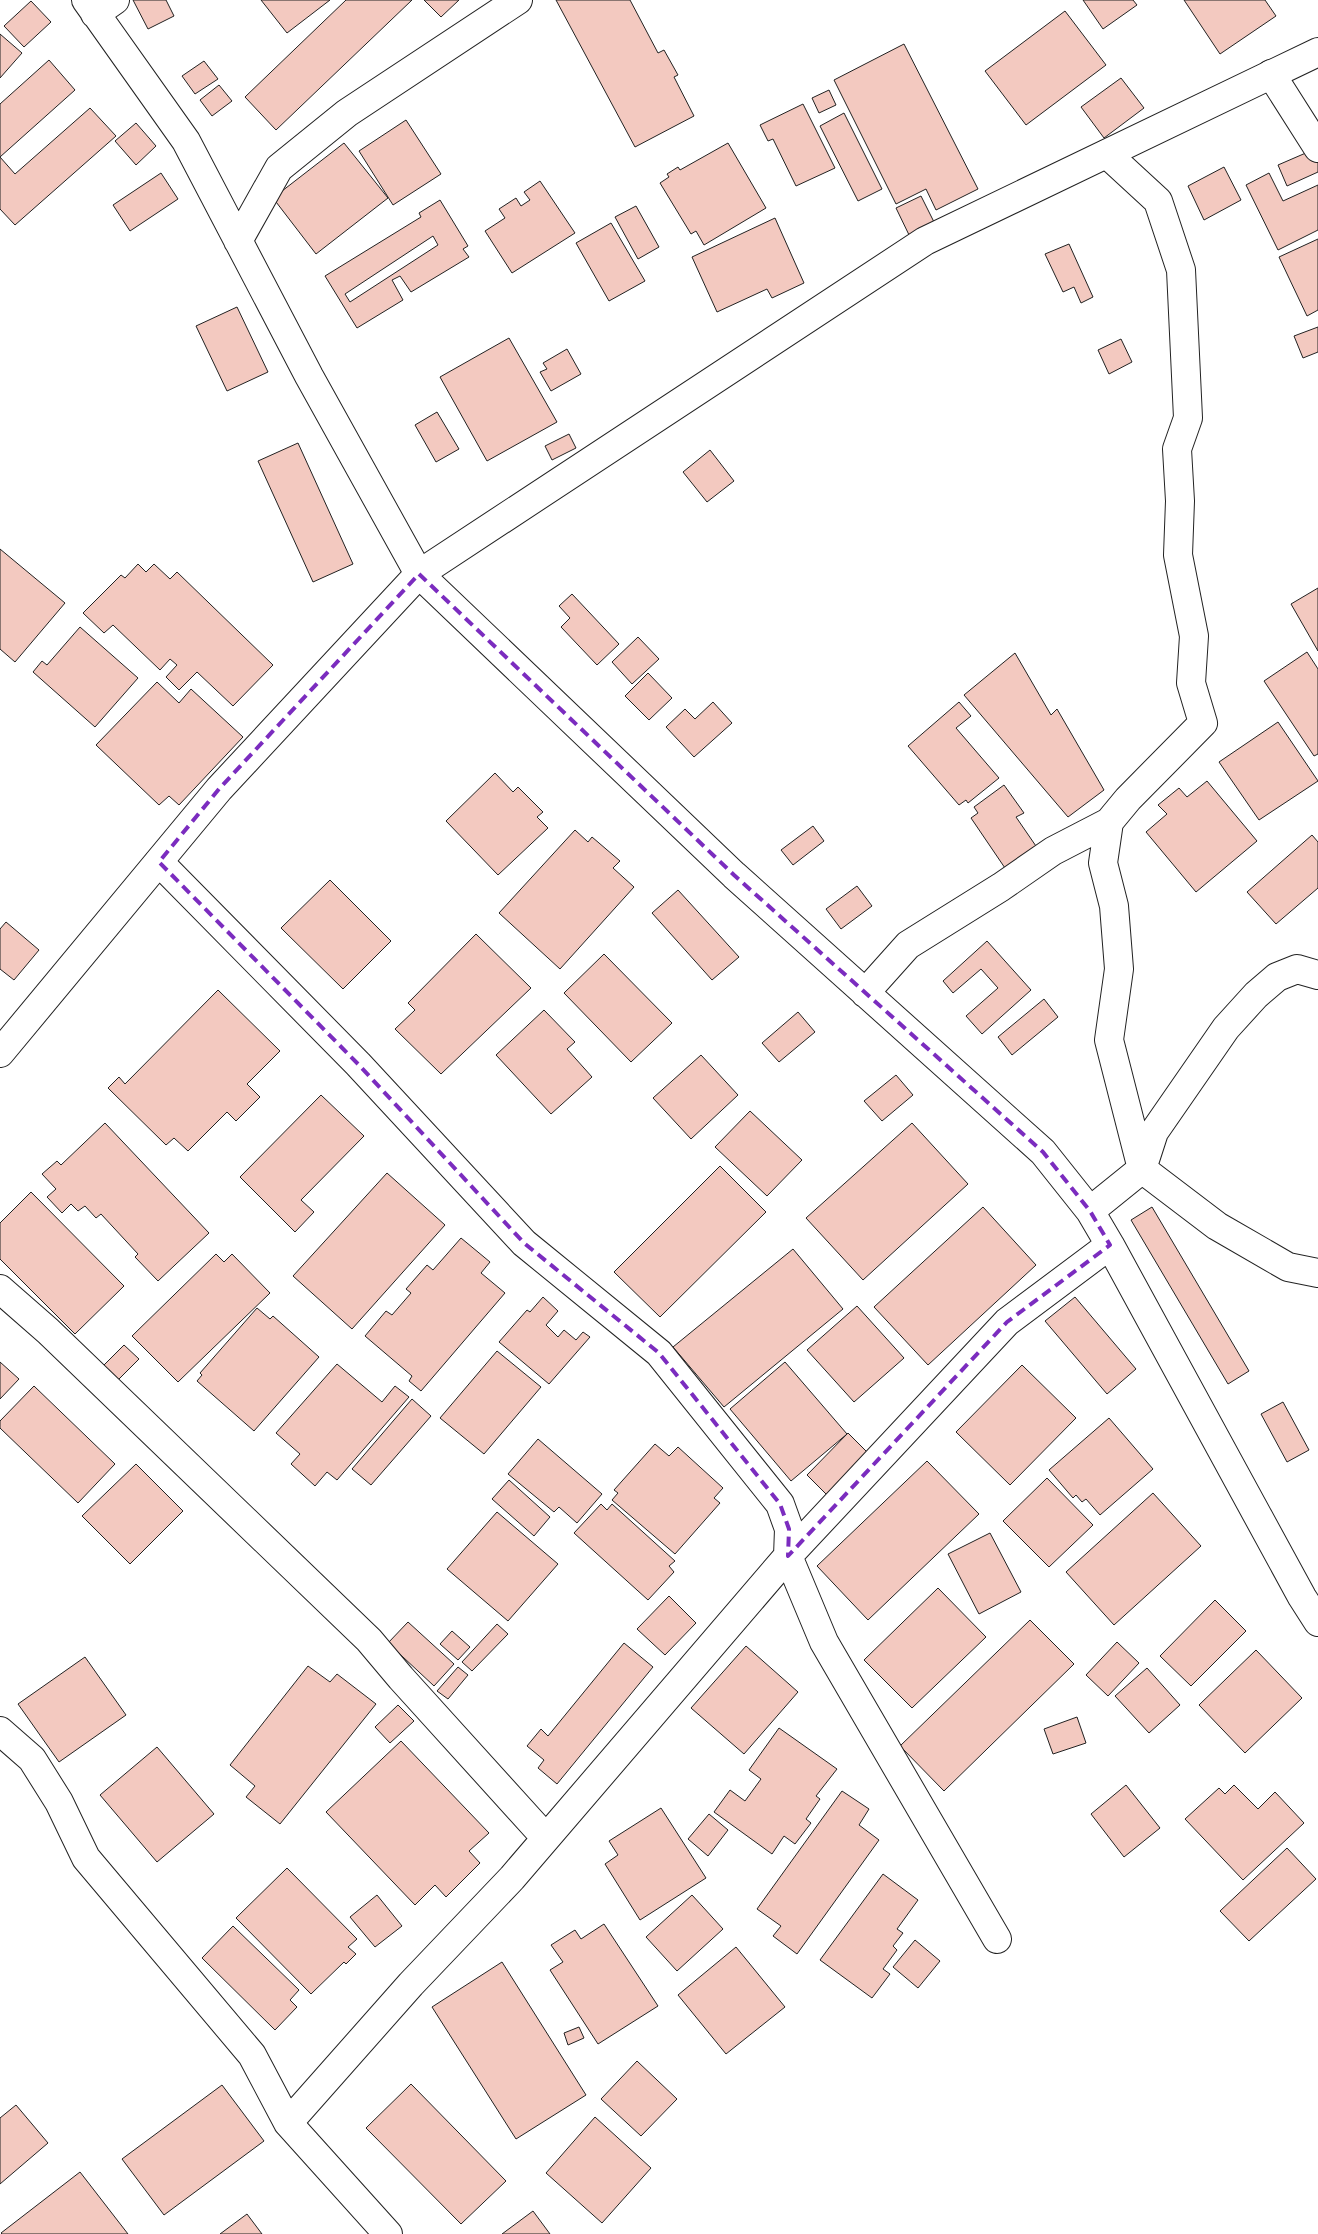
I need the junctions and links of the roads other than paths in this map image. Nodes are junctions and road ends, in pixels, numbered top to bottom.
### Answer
1 (518, 0) edge
2 (99, 5) edge
3 (1318, 52) edge
4 (1271, 74) junction
5 (1318, 148) edge
6 (1107, 154) junction
7 (238, 241) junction
8 (419, 574) junction
9 (1108, 822) junction
10 (159, 862) junction
11 (1318, 974) edge
12 (865, 993) junction
13 (0, 1053) edge
14 (1142, 1169) junction
15 (1090, 1211) junction
16 (1110, 1245) junction
17 (1318, 1273) edge
18 (0, 1289) edge
19 (788, 1556) junction
20 (1318, 1622) edge
21 (0, 1731) edge
22 (545, 1837) junction
23 (997, 1939) dead end
24 (288, 2123) junction
25 (388, 2234) edge

1 - 7 street
2 - 7 street
3 - 4 street
4 - 5 street
4 - 6 street
6 - 8 street
6 - 9 street
7 - 8 street
8 - 10 street
8 - 12 street
9 - 12 street
9 - 14 street
10 - 13 street
10 - 19 street
11 - 14 street
12 - 15 street
14 - 15 street
14 - 17 street
15 - 16 street
16 - 19 street
16 - 20 street
18 - 22 street
19 - 22 street
19 - 23 street
21 - 24 street
22 - 24 street
24 - 25 street

